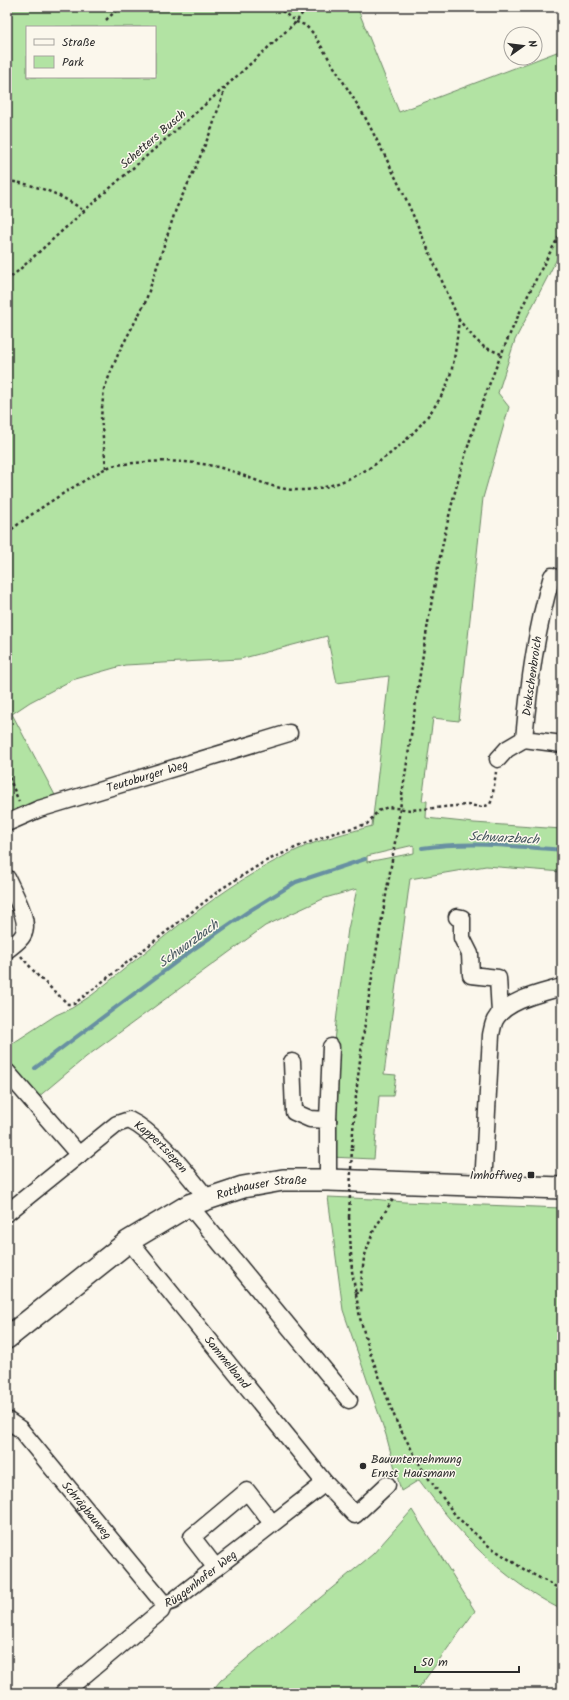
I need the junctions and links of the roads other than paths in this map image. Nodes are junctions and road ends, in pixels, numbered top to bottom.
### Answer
1 (552, 576) dead end
2 (289, 733) dead end
3 (524, 739) junction
4 (562, 744) edge
5 (498, 759) road end
6 (7, 823) edge
7 (7, 878) edge
8 (457, 917) dead end
9 (9, 948) edge
10 (562, 988) edge
11 (500, 1013) junction
12 (331, 1047) dead end
13 (292, 1062) dead end
14 (9, 1080) edge
15 (328, 1120) junction
16 (79, 1155) junction
17 (328, 1180) junction
18 (483, 1186) junction
19 (562, 1188) edge
20 (198, 1202) junction
21 (7, 1213) edge
22 (129, 1241) junction
23 (7, 1338) edge
24 (349, 1400) dead end
25 (7, 1420) edge
26 (325, 1483) junction
27 (388, 1485) dead end
28 (272, 1523) junction
29 (216, 1568) junction
30 (164, 1604) junction
31 (62, 1693) edge

1 - 3 street, Diekschenbroich
2 - 6 street, Teutoburger Weg
3 - 4 street
3 - 5 street
7 - 9 street
8 - 11 street
10 - 11 street
11 - 18 street
12 - 15 street
13 - 15 street
14 - 16 street
15 - 17 street
16 - 20 street, Kappertsiepen
16 - 21 street
17 - 18 main road, Rotthauser Straße
17 - 20 main road, Rotthauser Straße
18 - 19 main road, Rotthauser Straße
20 - 22 main road, Rotthauser Straße
20 - 24 street
22 - 23 main road, Rotthauser Straße
22 - 26 street, Sammelband
25 - 30 street, Schrägbauweg
26 - 27 street, Sammelband
26 - 28 street, Rüggenhofer Weg
28 - 29 street, Rüggenhofer Weg
28 - 29 street
29 - 30 street, Rüggenhofer Weg
30 - 31 street, Rüggenhofer Weg

